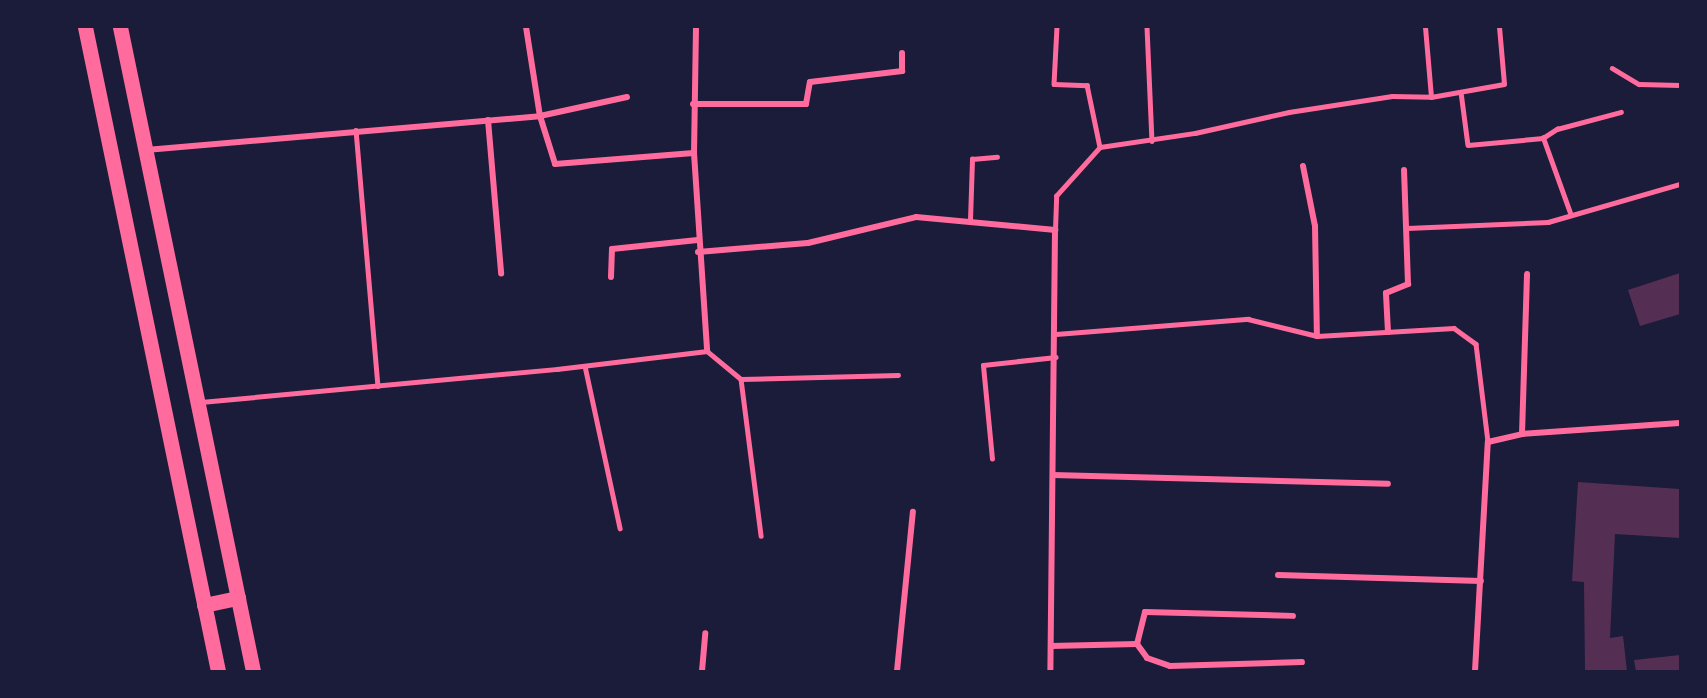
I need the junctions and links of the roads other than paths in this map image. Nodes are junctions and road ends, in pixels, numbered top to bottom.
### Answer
1 (85, 27) edge
2 (120, 27) edge
3 (525, 27) edge
4 (696, 27) edge
5 (1057, 27) edge
6 (1147, 27) edge
7 (1425, 27) edge
8 (1499, 27) edge
9 (902, 53) dead end
10 (1612, 68) dead end
11 (1680, 85) edge
12 (1461, 92) junction
13 (627, 97) dead end
14 (1431, 98) junction
15 (693, 104) junction
16 (1622, 112) dead end
17 (540, 116) junction
18 (488, 120) junction
19 (356, 130) junction
20 (1543, 138) junction
21 (1152, 141) junction
22 (1100, 147) junction
23 (146, 150) junction
24 (694, 153) junction
25 (997, 157) dead end
26 (1303, 165) dead end
27 (1404, 170) dead end
28 (1680, 184) edge
29 (1570, 213) junction
30 (970, 220) junction
31 (1407, 228) junction
32 (1055, 231) junction
33 (698, 240) junction
34 (698, 252) junction
35 (501, 273) dead end
36 (1527, 273) dead end
37 (612, 277) dead end
38 (1388, 332) junction
39 (1056, 334) junction
40 (1317, 336) junction
41 (706, 351) junction
42 (1056, 357) junction
43 (585, 366) junction
44 (898, 375) dead end
45 (741, 379) junction
46 (378, 386) junction
47 (198, 403) junction
48 (1680, 423) edge
49 (1522, 434) junction
50 (1488, 442) junction
51 (992, 459) dead end
52 (1053, 475) junction
53 (1388, 484) dead end
54 (913, 512) dead end
55 (620, 528) dead end
56 (761, 536) dead end
57 (1278, 576) dead end
58 (1481, 581) junction
59 (238, 598) junction
60 (204, 605) junction
61 (1293, 615) dead end
62 (705, 633) dead end
63 (1137, 644) junction
64 (1051, 646) junction
65 (1302, 662) dead end
66 (218, 671) edge
67 (253, 671) edge
68 (702, 671) edge
69 (897, 671) edge
70 (1050, 671) edge
71 (1475, 671) edge

1 - 60 main road
2 - 23 main road
3 - 17 street
4 - 15 street
5 - 22 lane
6 - 21 lane
7 - 14 lane
8 - 12 lane
9 - 15 street
10 - 11 lane
12 - 14 lane
12 - 20 lane
13 - 17 street
14 - 21 lane
15 - 24 street
16 - 20 lane
17 - 18 street
17 - 24 street
18 - 19 street
18 - 35 street
19 - 23 street
19 - 46 lane
20 - 29 lane
21 - 22 lane
22 - 32 lane
23 - 47 main road
24 - 33 street
25 - 30 lane
26 - 40 street
27 - 31 street
28 - 29 lane
29 - 31 lane
30 - 32 street
30 - 34 street
31 - 38 street
32 - 39 street
33 - 34 street
33 - 37 street
34 - 41 street
36 - 49 street
38 - 40 lane
38 - 50 lane
39 - 40 lane
39 - 42 street
41 - 43 lane
41 - 45 lane
42 - 51 lane
42 - 52 street
43 - 46 lane
43 - 55 lane
44 - 45 lane
45 - 56 lane
46 - 47 lane
47 - 59 main road
48 - 49 street
49 - 50 street
50 - 58 street
52 - 53 street
52 - 64 street
54 - 69 street
57 - 58 street
58 - 71 street
59 - 60 main road
59 - 67 main road
60 - 66 main road
61 - 63 street
62 - 68 street
63 - 64 street
63 - 65 street
64 - 70 street

